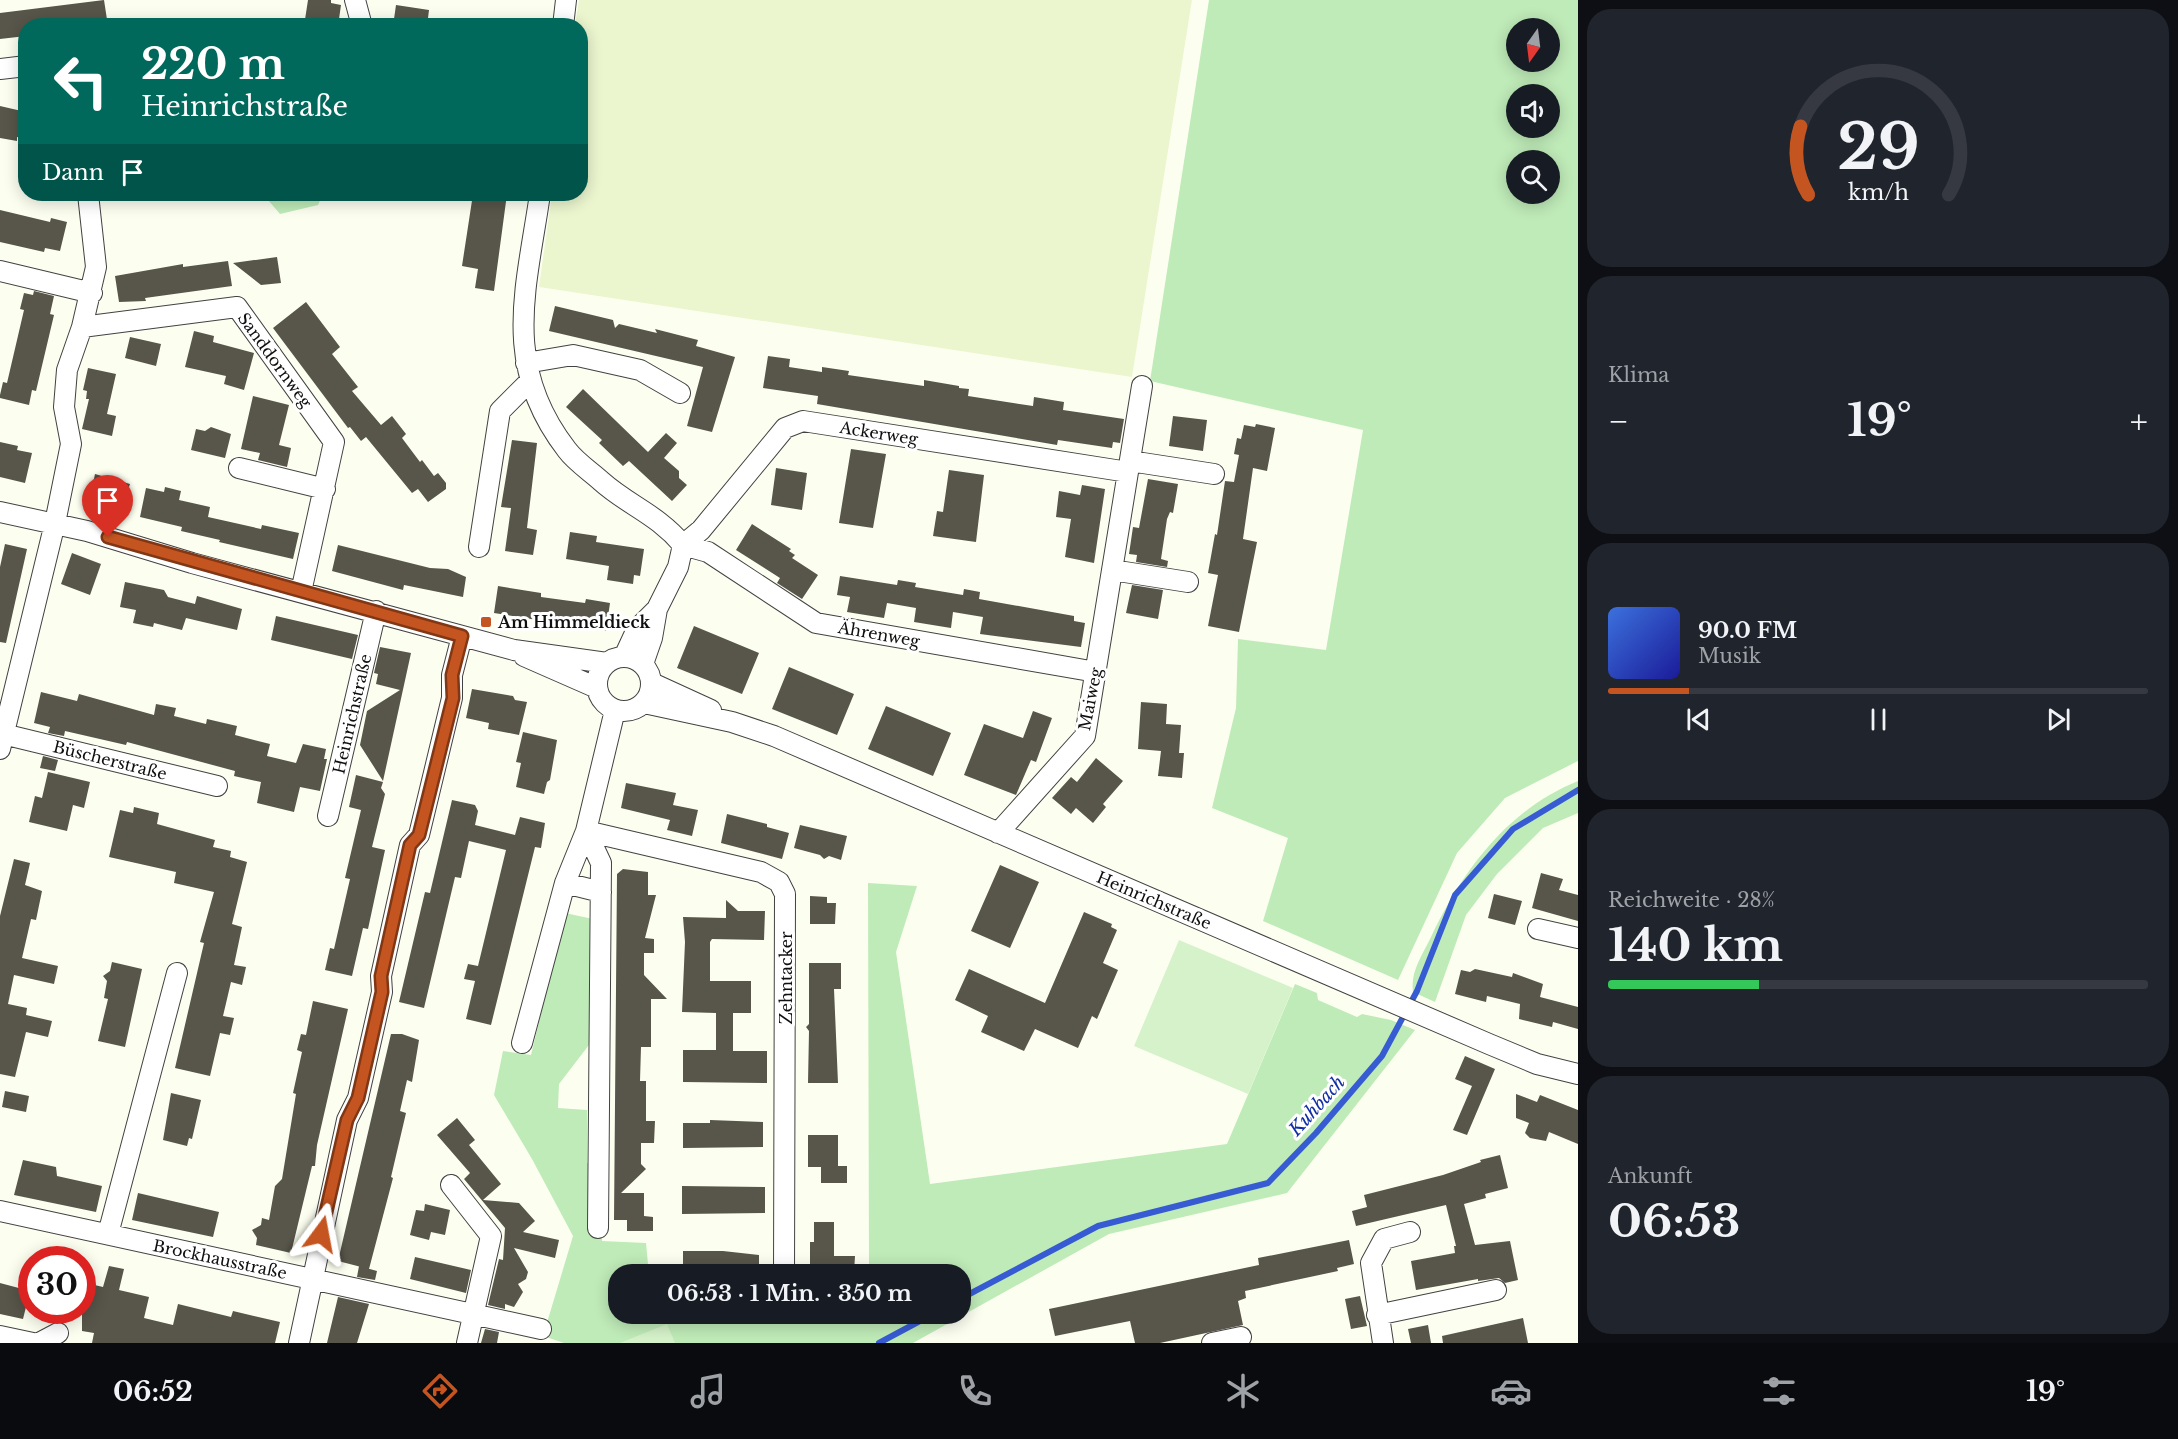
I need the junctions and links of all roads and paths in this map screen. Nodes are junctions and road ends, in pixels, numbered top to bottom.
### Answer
1 (354, 0) edge
2 (566, 0) edge
3 (360, 18) edge
4 (564, 18) edge
5 (18, 67) edge
6 (0, 69) edge
7 (88, 201) edge
8 (539, 201) edge
9 (0, 271) edge
10 (92, 293) junction
11 (82, 327) junction
12 (528, 372) junction
13 (1142, 386) dead end
14 (680, 393) dead end
15 (1129, 467) junction
16 (239, 468) dead end
17 (1214, 474) dead end
18 (325, 489) junction
19 (0, 512) edge
20 (55, 523) junction
21 (683, 545) junction
22 (479, 548) dead end
23 (1112, 570) junction
24 (1188, 582) dead end
25 (302, 592) junction
26 (657, 609) junction
27 (376, 611) junction
28 (462, 636) junction
29 (514, 650) junction
30 (615, 660) junction
31 (643, 664) junction
32 (1096, 672) junction
33 (652, 683) junction
34 (597, 688) junction
35 (644, 703) junction
36 (615, 710) junction
37 (732, 722) junction
38 (2, 742) edge
39 (217, 786) dead end
40 (328, 816) dead end
41 (586, 831) junction
42 (998, 833) junction
43 (565, 883) junction
44 (601, 892) junction
45 (1538, 929) dead end
46 (1578, 938) edge
47 (177, 973) dead end
48 (522, 1043) dead end
49 (1578, 1074) edge
50 (451, 1185) dead end
51 (0, 1211) edge
52 (598, 1228) dead end
53 (1410, 1232) dead end
54 (108, 1234) junction
55 (784, 1264) edge
56 (313, 1279) junction
57 (1496, 1290) dead end
58 (473, 1315) junction
59 (1377, 1315) junction
60 (541, 1329) dead end
61 (58, 1333) dead end
62 (0, 1336) edge
63 (1241, 1337) dead end
64 (33, 1343) edge
65 (39, 1343) edge
66 (299, 1343) edge
67 (467, 1343) edge
68 (1212, 1343) edge
69 (1383, 1343) edge

1 - 3 street
2 - 4 street
5 - 6 street
7 - 10 street
8 - 12 street
9 - 10 street
10 - 11 street
11 - 18 street, Sanddornweg
11 - 20 street
12 - 14 street
12 - 21 street
12 - 22 street
13 - 15 street, Maiweg
15 - 17 street
15 - 21 street, Ackerweg
15 - 23 street, Maiweg
16 - 18 street
18 - 25 street, Sanddornweg
19 - 20 street
20 - 25 street
20 - 38 street, Büscherstraße
21 - 26 street
21 - 32 street, Ährenweg
23 - 24 street
23 - 32 street, Maiweg
25 - 27 street
26 - 30 street
26 - 31 street
27 - 28 street
27 - 40 street, Heinrichstraße
28 - 29 street
28 - 56 street
29 - 30 street
29 - 34 street
30 - 31 street
30 - 34 street
31 - 33 street
32 - 42 street, Maiweg
33 - 35 street
33 - 37 street, Heinrichstraße
34 - 36 street
35 - 36 street
35 - 37 street, Heinrichstraße
36 - 41 street
37 - 42 street, Heinrichstraße
38 - 39 street, Büscherstraße
41 - 43 street
41 - 44 street
41 - 55 street, Zehntacker
42 - 49 street, Heinrichstraße
43 - 44 street
43 - 48 street
44 - 52 street
45 - 46 street
47 - 54 street
50 - 58 street
51 - 54 street, Brockhausstraße
53 - 59 street
54 - 56 street, Brockhausstraße
56 - 58 street, Brockhausstraße
56 - 66 street
57 - 59 street
58 - 60 street, Brockhausstraße
58 - 67 street
59 - 69 street
61 - 65 street
62 - 64 street
63 - 68 street

